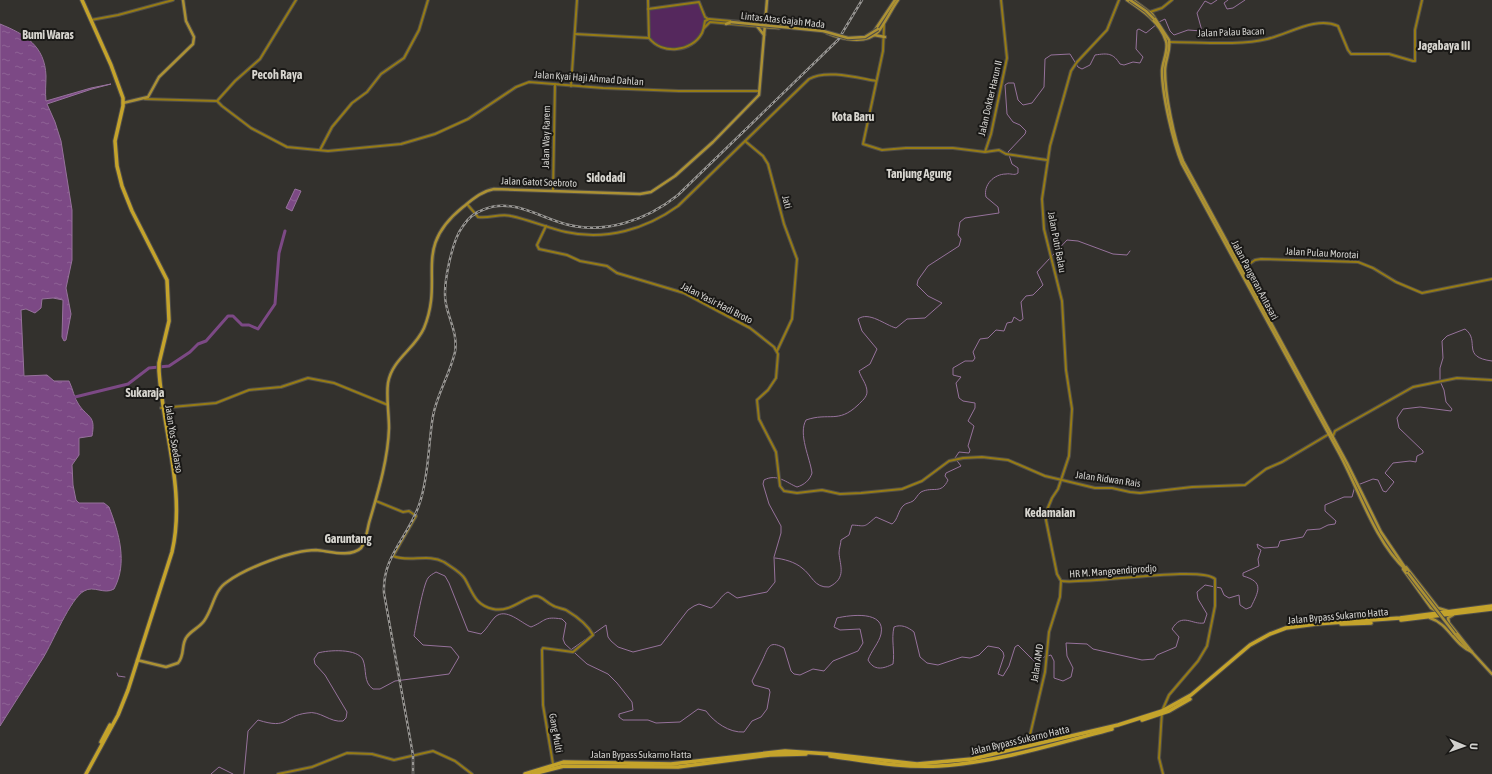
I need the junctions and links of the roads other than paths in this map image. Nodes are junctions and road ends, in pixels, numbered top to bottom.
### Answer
1 (82, 0) edge
2 (173, 0) edge
3 (183, 0) edge
4 (296, 0) edge
5 (428, 0) edge
6 (577, 0) edge
7 (648, 0) edge
8 (677, 0) edge
9 (767, 0) edge
10 (896, 0) edge
11 (1000, 0) edge
12 (1119, 0) edge
13 (1172, 0) edge
14 (1422, 0) edge
15 (1131, 1) edge
16 (1136, 4) junction
17 (676, 5) junction
18 (648, 9) junction
19 (1150, 12) junction
20 (766, 14) junction
21 (709, 19) junction
22 (91, 20) junction
23 (726, 22) junction
24 (884, 22) junction
25 (1156, 22) junction
26 (757, 25) junction
27 (765, 26) junction
28 (878, 28) junction
29 (704, 29) junction
30 (885, 30) junction
31 (575, 34) junction
32 (765, 35) junction
33 (872, 35) junction
34 (885, 37) junction
35 (649, 38) junction
36 (1169, 42) junction
37 (876, 81) junction
38 (555, 84) junction
39 (571, 86) junction
40 (760, 90) junction
41 (750, 92) junction
42 (150, 94) junction
43 (144, 99) junction
44 (152, 99) junction
45 (756, 99) junction
46 (217, 101) junction
47 (122, 102) junction
48 (745, 141) junction
49 (320, 150) junction
50 (985, 152) junction
51 (1047, 160) junction
52 (553, 191) junction
53 (467, 204) junction
54 (1206, 206) junction
55 (1208, 209) junction
56 (546, 226) junction
57 (1242, 269) junction
58 (1492, 279) edge
59 (777, 351) junction
60 (1293, 366) junction
61 (1492, 380) edge
62 (388, 405) junction
63 (162, 408) junction
64 (1329, 430) junction
65 (1335, 432) junction
66 (1329, 434) junction
67 (1332, 436) junction
68 (1353, 478) junction
69 (1062, 480) junction
70 (376, 501) junction
71 (1402, 564) junction
72 (1061, 581) junction
73 (1492, 607) edge
74 (1431, 608) junction
75 (1438, 608) junction
76 (1450, 612) junction
77 (1455, 614) junction
78 (1426, 616) junction
79 (1449, 623) junction
80 (1444, 626) junction
81 (1472, 652) junction
82 (138, 660) junction
83 (1492, 674) edge
84 (1162, 712) junction
85 (1155, 716) junction
86 (1161, 720) junction
87 (1056, 741) junction
88 (1049, 743) junction
89 (1030, 747) junction
90 (553, 764) junction
91 (602, 764) junction
92 (85, 774) edge
93 (278, 774) edge
94 (472, 774) edge
95 (525, 774) edge
96 (533, 774) edge
97 (1163, 774) edge

1 - 22 highway
2 - 22 street
3 - 42 main road
4 - 46 street
5 - 49 street
6 - 31 street
7 - 18 street
8 - 17 street
9 - 20 main road
10 - 24 main road
10 - 28 main road
11 - 50 street, Jalan Dokter Harun II
12 - 51 street, Jalan Putri Balau
13 - 19 street
14 - 36 street, Jalan Palau Bacan
15 - 16 main road, Jalan Pangeran Antasari
15 - 25 main road, bridge
16 - 19 main road, Jalan Pangeran Antasari
16 - 25 main road, Jalan Pangeran Antasari
17 - 18 street
17 - 21 street
18 - 35 street
19 - 25 main road, Jalan Pangeran Antasari
20 - 26 main road
20 - 27 main road
21 - 23 street
21 - 29 street
22 - 47 highway
23 - 26 street
23 - 28 main road, Lintas Atas Gajah Mada, bridge
23 - 29 street
24 - 28 main road
24 - 30 street
25 - 36 main road, Jalan Pangeran Antasari
25 - 54 main road, Jalan Pangeran Antasari
26 - 27 street
26 - 32 main road
27 - 32 main road
27 - 33 main road
28 - 30 street
28 - 33 main road
29 - 35 street
30 - 34 street
31 - 35 street
31 - 39 street
32 - 40 main road
33 - 34 main road
34 - 37 street
36 - 54 main road, Jalan Pangeran Antasari
37 - 48 street
37 - 50 street
38 - 39 street, Jalan Kyai Haji Ahmad Dahlan
38 - 49 street, Jalan Kyai Haji Ahmad Dahlan
38 - 52 street, Jalan Way Rarem
39 - 41 street, Jalan Kyai Haji Ahmad Dahlan
40 - 41 street, Jalan Kyai Haji Ahmad Dahlan
40 - 45 main road
41 - 45 street
42 - 43 main road
42 - 44 main road
43 - 44 street
43 - 47 main road
44 - 46 street
45 - 52 main road, Jalan Gatot Soebroto
46 - 49 street, Jalan Kyai Haji Ahmad Dahlan
47 - 63 highway, Jalan Yos Soedarso
48 - 56 street
48 - 59 street, Jati
50 - 51 street
51 - 69 street, Jalan Putri Balau
52 - 53 main road, Jalan Gatot Soebroto
53 - 56 street
53 - 62 main road, Jalan Gatot Soebroto
54 - 55 main road, Jalan Pangeran Antasari
55 - 57 main road, Jalan Pangeran Antasari
55 - 60 main road, Jalan Pangeran Antasari
56 - 59 street, Jalan Yasir Hadi Broto
57 - 58 street, Jalan Pulau Morotai
57 - 60 main road, Jalan Pangeran Antasari
59 - 69 street
60 - 64 main road, Jalan Pangeran Antasari
60 - 66 main road, Jalan Pangeran Antasari
61 - 65 street
62 - 63 street
62 - 70 main road, Jalan Gatot Soebroto
63 - 82 highway, Jalan Yos Soedarso
64 - 65 street
64 - 67 main road, Jalan Pangeran Antasari
65 - 67 street
66 - 68 main road, Jalan Pangeran Antasari
66 - 69 street, Jalan Ridwan Rais
67 - 68 main road, Jalan Pangeran Antasari
68 - 71 main road, Jalan Pangeran Antasari
69 - 72 street, Jalan Putri Balau
70 - 82 main road, Jalan Gatot Soebroto
70 - 90 street, Gang Multi
71 - 74 main road, Jalan Pangeran Antasari
71 - 75 main road, Jalan Pangeran Antasari
71 - 81 main road, Jalan Pangeran Antasari, bridge
72 - 84 street, HR M. Mangoendiprodjo
72 - 89 street, Jalan AMD
73 - 76 highway, Jalan Bypass Sukarno Hatta
73 - 77 highway, Jalan Bypass Sukarno Hatta
74 - 75 main road
74 - 78 main road
75 - 76 main road
76 - 78 highway, Jalan Bypass Sukarno Hatta
77 - 78 highway, Jalan Bypass Sukarno Hatta
77 - 79 main road
78 - 80 main road
78 - 84 highway, Jalan Bypass Sukarno Hatta
79 - 80 main road
79 - 81 main road
80 - 81 main road
81 - 83 main road
82 - 92 highway, Jalan Yos Soedarso
84 - 85 highway, Jalan Bypass Sukarno Hatta
84 - 86 street
84 - 87 highway, Jalan Bypass Sukarno Hatta
85 - 86 highway
85 - 87 highway, Jalan Bypass Sukarno Hatta
86 - 97 street
87 - 88 highway, Jalan Bypass Sukarno Hatta
88 - 89 highway, Jalan Bypass Sukarno Hatta
88 - 91 highway, Jalan Bypass Sukarno Hatta
89 - 91 highway, Jalan Bypass Sukarno Hatta
90 - 91 highway, Jalan Bypass Sukarno Hatta
90 - 95 highway, Jalan Bypass Sukarno Hatta
91 - 96 highway, Jalan Bypass Sukarno Hatta
93 - 94 street

